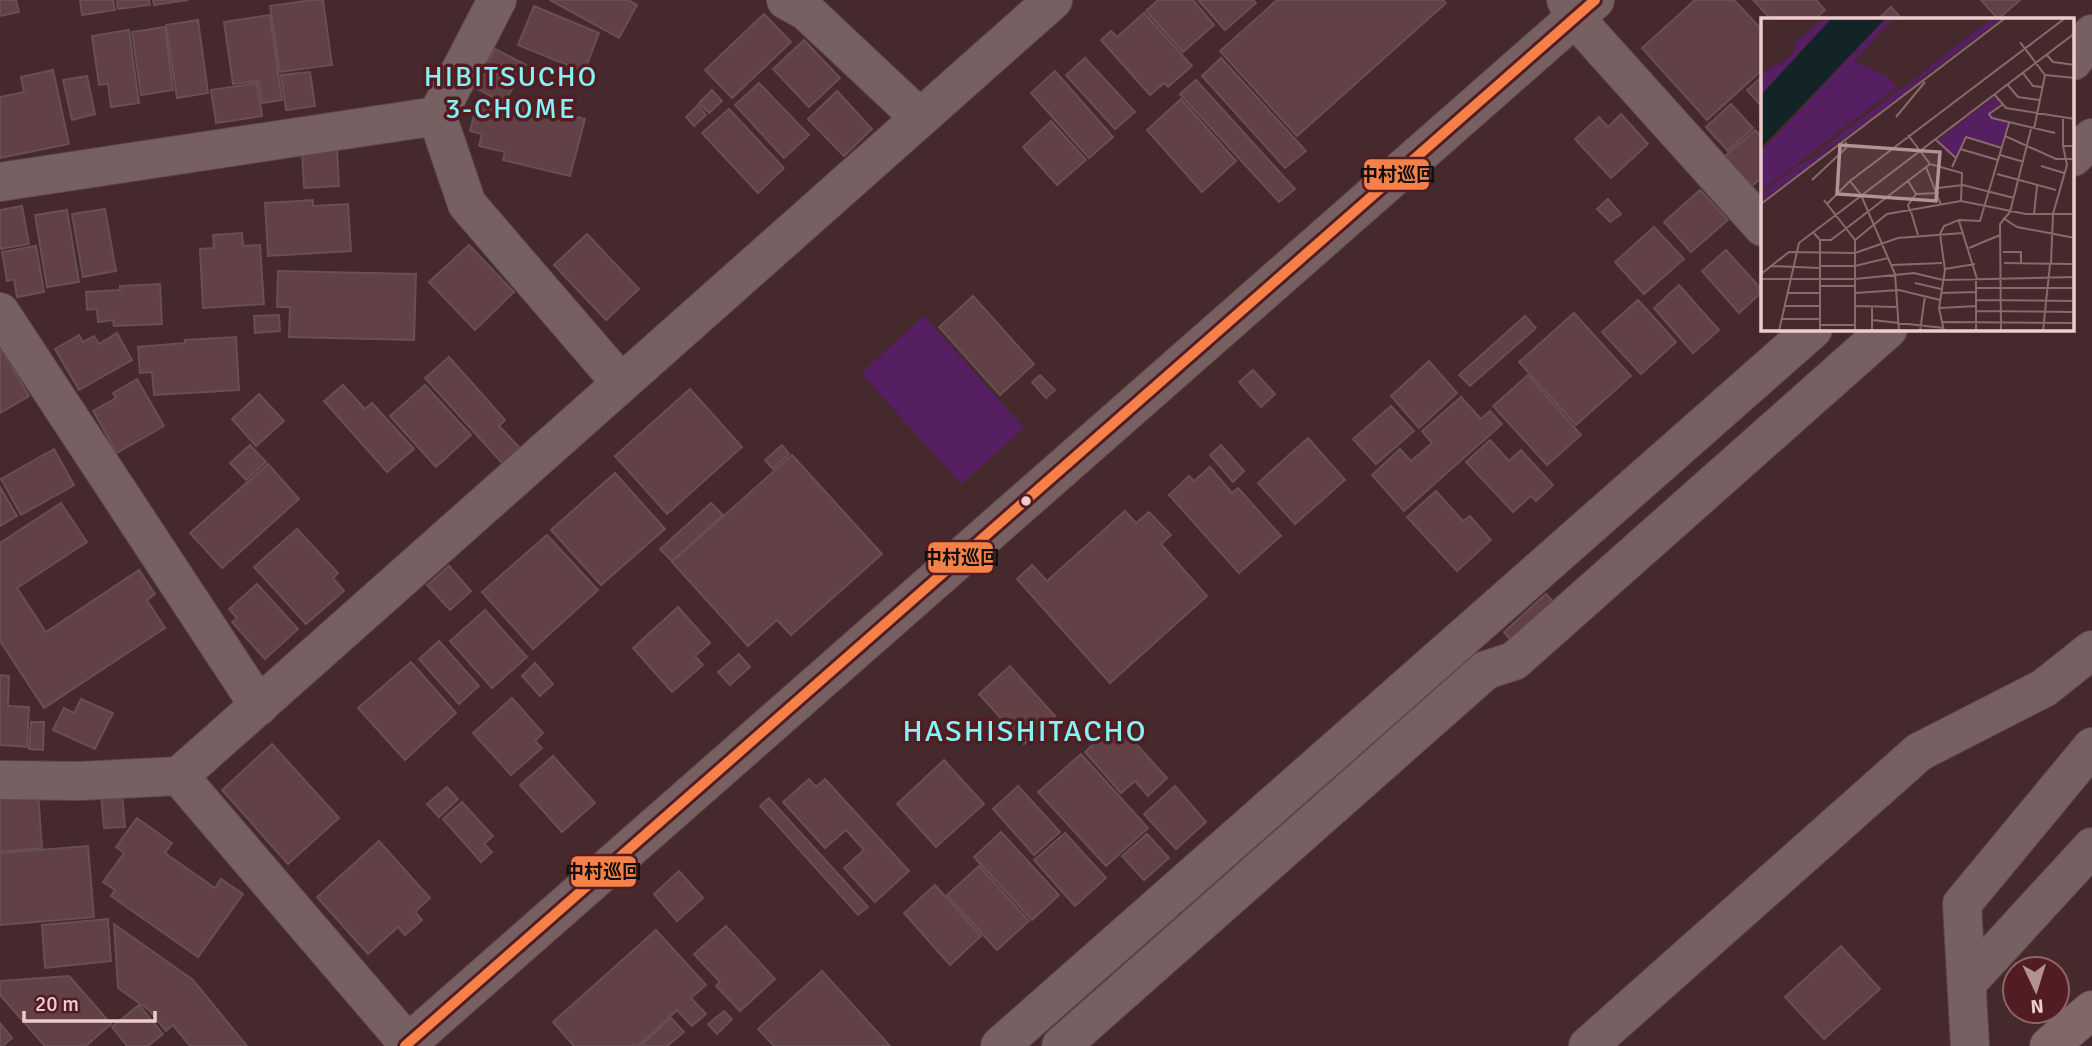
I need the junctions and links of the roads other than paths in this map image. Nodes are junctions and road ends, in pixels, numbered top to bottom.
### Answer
1 (497, 0) edge
2 (786, 0) edge
3 (1054, 0) edge
4 (1578, 6) edge
5 (2092, 34) edge
6 (2074, 60) edge
7 (438, 116) junction
8 (919, 117) junction
9 (2092, 138) edge
10 (2074, 156) edge
11 (0, 182) edge
12 (1761, 225) edge
13 (0, 312) edge
14 (1811, 331) edge
15 (1886, 331) edge
16 (621, 383) junction
17 (2092, 650) edge
18 (259, 706) junction
19 (2092, 747) edge
20 (179, 776) junction
21 (0, 780) edge
22 (2092, 847) edge
23 (1967, 983) junction
24 (2092, 1010) edge
25 (407, 1045) edge
26 (1000, 1046) edge
27 (1061, 1046) edge
28 (1588, 1046) edge
29 (1970, 1046) edge
30 (2049, 1046) edge

1 - 7 street
2 - 8 street
3 - 8 street
4 - 12 street
4 - 25 street
5 - 6 street
7 - 11 street
7 - 16 street
8 - 16 street
9 - 10 street
13 - 18 street
14 - 26 street
15 - 27 street
16 - 18 street
17 - 28 street
18 - 20 street
19 - 23 street
20 - 21 street
20 - 25 street
22 - 23 street
23 - 29 street
24 - 30 main road

